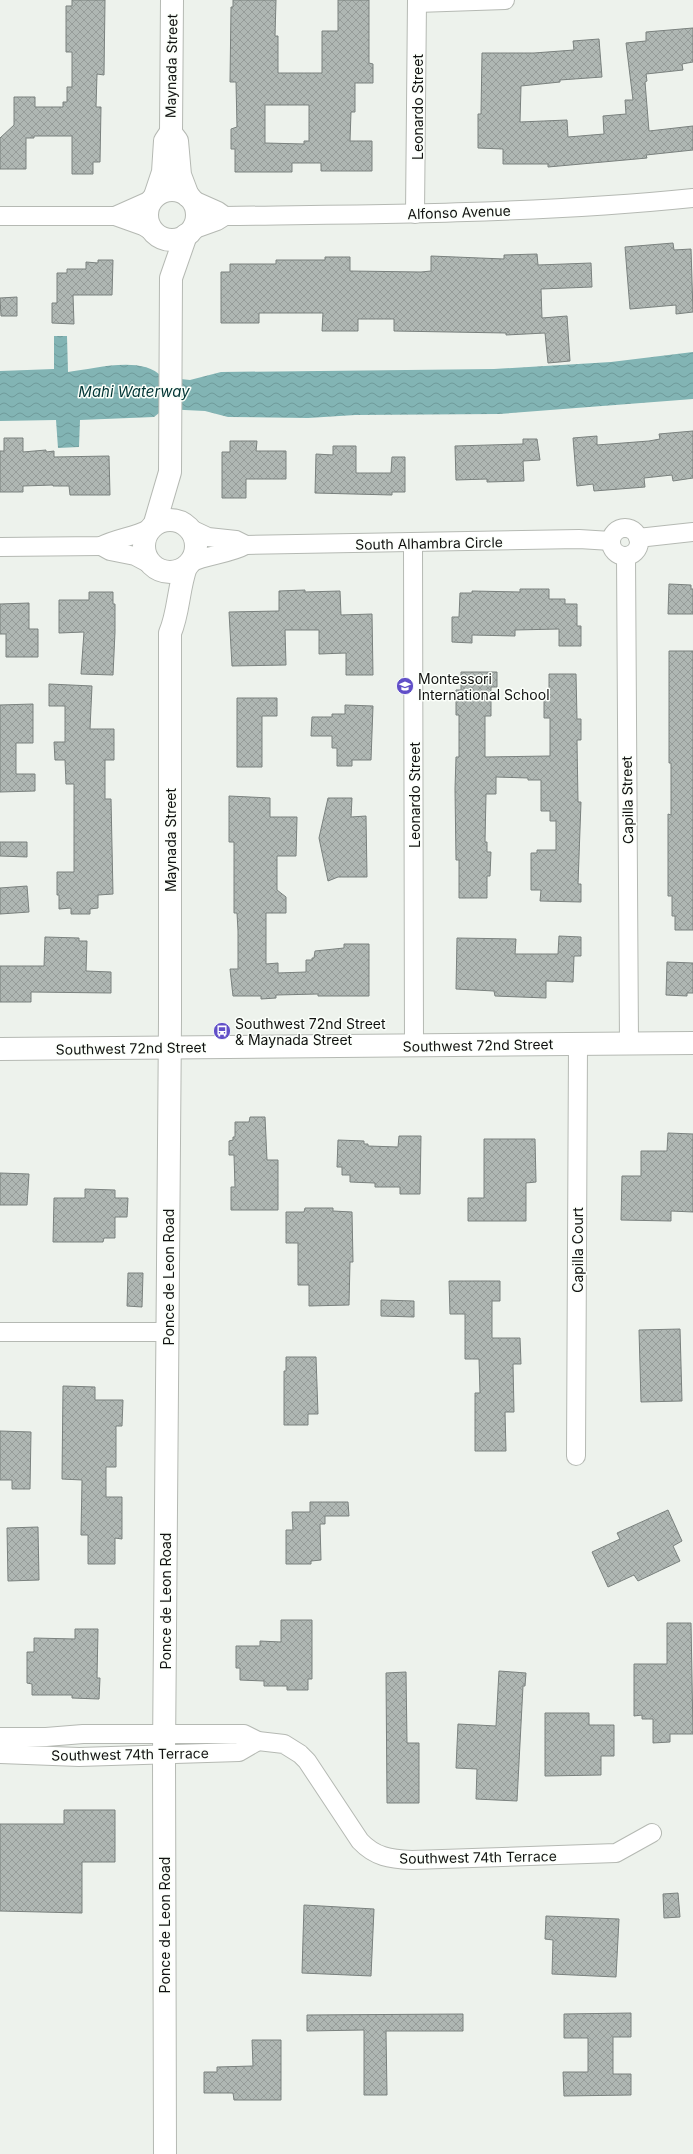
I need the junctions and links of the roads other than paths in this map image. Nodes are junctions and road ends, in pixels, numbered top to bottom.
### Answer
1 (172, 0) edge
2 (505, 0) edge
3 (417, 1) edge
4 (171, 132) junction
5 (190, 197) junction
6 (153, 198) junction
7 (693, 198) edge
8 (415, 214) junction
9 (0, 216) edge
10 (115, 216) junction
11 (225, 216) junction
12 (189, 232) junction
13 (155, 233) junction
14 (171, 278) junction
15 (170, 472) junction
16 (152, 526) junction
17 (188, 526) junction
18 (693, 532) edge
19 (638, 538) junction
20 (612, 541) junction
21 (413, 544) junction
22 (246, 545) junction
23 (101, 546) junction
24 (0, 547) edge
25 (626, 556) junction
26 (188, 565) junction
27 (154, 566) junction
28 (170, 633) junction
29 (693, 1043) edge
30 (578, 1044) junction
31 (629, 1044) junction
32 (414, 1046) junction
33 (169, 1047) junction
34 (0, 1049) edge
35 (0, 1332) edge
36 (168, 1332) junction
37 (576, 1456) dead end
38 (105, 1734) junction
39 (65, 1735) junction
40 (164, 1744) junction
41 (6, 1746) edge
42 (66, 1756) junction
43 (106, 1756) junction
44 (652, 1833) dead end
45 (165, 2154) edge

1 - 4 street, Maynada Street
2 - 3 street
3 - 8 street, Leonardo Street
4 - 5 street, Maynada Street
4 - 6 street, Maynada Street
5 - 6 street
5 - 11 street, Alfonso Avenue
5 - 12 street
6 - 10 street
6 - 13 street
7 - 8 street, Alfonso Avenue
8 - 11 street, Alfonso Avenue
9 - 10 street
10 - 13 street
11 - 12 street, Alfonso Avenue
12 - 13 street
12 - 14 street
13 - 14 street
14 - 15 street
15 - 16 street
15 - 17 street
16 - 17 street
16 - 23 street
16 - 27 street
17 - 22 street, South Alhambra Circle
17 - 26 street
18 - 19 street
19 - 20 street
19 - 25 street
20 - 21 street, South Alhambra Circle
20 - 25 street
21 - 22 street, South Alhambra Circle
21 - 32 street, Leonardo Street
22 - 26 street, South Alhambra Circle
23 - 24 street
23 - 27 street
25 - 31 street, Capilla Street
26 - 27 street
26 - 28 street, Maynada Street
27 - 28 street, Maynada Street
28 - 33 street, Maynada Street
29 - 31 street, Southwest 72nd Street
30 - 31 street, Southwest 72nd Street
30 - 32 street, Southwest 72nd Street
30 - 37 street, Capilla Court
32 - 33 street, Southwest 72nd Street
33 - 34 street, Southwest 72nd Street
33 - 36 street, Ponce de Leon Road
35 - 36 street
36 - 40 street, Ponce de Leon Road
38 - 39 street, Southwest 74th Terrace
38 - 40 street, Southwest 74th Terrace
38 - 43 street
39 - 41 street, Southwest 74th Terrace
39 - 42 street
40 - 43 street, Southwest 74th Terrace
40 - 44 street, Southwest 74th Terrace
40 - 45 street, Ponce de Leon Road
41 - 42 street, Southwest 74th Terrace
42 - 43 street, Southwest 74th Terrace

